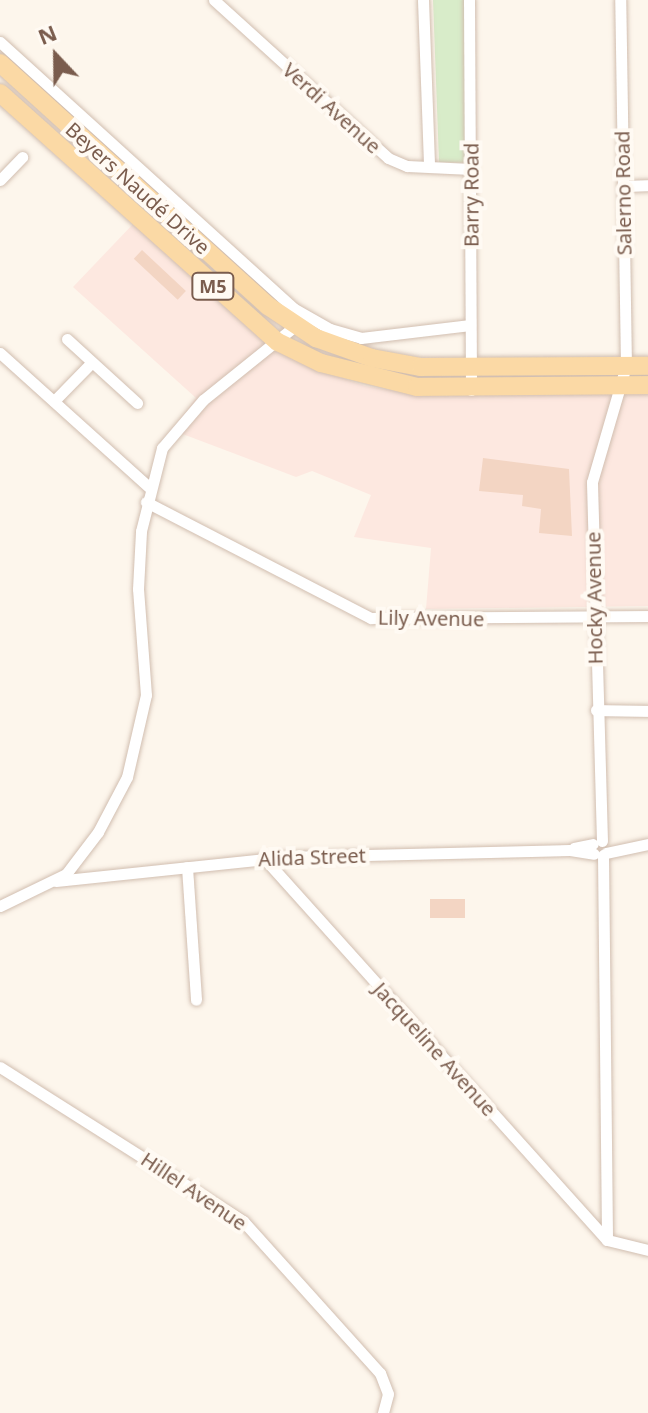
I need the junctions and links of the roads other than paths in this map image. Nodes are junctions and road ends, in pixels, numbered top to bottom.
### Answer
1 (214, 0) edge
2 (423, 0) edge
3 (469, 0) edge
4 (620, 0) edge
5 (0, 42) edge
6 (0, 63) edge
7 (0, 93) edge
8 (22, 157) dead end
9 (429, 166) junction
10 (471, 169) junction
11 (0, 180) edge
12 (648, 185) edge
13 (623, 186) junction
14 (470, 325) junction
15 (295, 326) junction
16 (67, 339) dead end
17 (278, 342) junction
18 (0, 353) edge
19 (92, 362) junction
20 (626, 366) junction
21 (648, 366) edge
22 (470, 369) junction
23 (621, 385) junction
24 (648, 385) edge
25 (471, 390) junction
26 (54, 401) junction
27 (137, 403) dead end
28 (149, 487) junction
29 (146, 502) junction
30 (648, 616) edge
31 (595, 617) junction
32 (596, 710) junction
33 (648, 711) edge
34 (648, 844) edge
35 (599, 848) junction
36 (264, 858) junction
37 (187, 867) junction
38 (56, 881) junction
39 (0, 906) edge
40 (196, 1000) dead end
41 (0, 1067) edge
42 (607, 1240) junction
43 (648, 1250) edge
44 (383, 1413) edge

1 - 9 street, Verdi Avenue
2 - 9 street
3 - 10 street, Barry Road
4 - 13 street, Salerno Road
5 - 14 street, Beyers Naudé Drive
6 - 15 main road, Beyers Naudé Drive / M5
7 - 17 main road, Beyers Naudé Drive / M5
8 - 11 street
9 - 10 street, Verdi Avenue
10 - 14 street, Barry Road
12 - 13 street
13 - 20 street, Salerno Road
14 - 22 street, Barry Road
15 - 17 street
15 - 22 main road, Beyers Naudé Drive / M5
16 - 19 street
17 - 25 main road, Beyers Naudé Drive / M5
17 - 28 street
18 - 26 street
19 - 26 street
19 - 27 street
20 - 21 main road, Beyers Naudé Drive / M5
20 - 22 main road, Beyers Naudé Drive / M5
20 - 23 street, Salerno Road
22 - 25 street, Barry Road
23 - 24 main road, Beyers Naudé Drive / M5
23 - 25 main road, Beyers Naudé Drive / M5
23 - 31 street, Hocky Avenue
26 - 28 street
28 - 29 street
29 - 31 street, Lily Avenue
29 - 38 street
30 - 31 street, Lily Avenue
31 - 32 street, Hocky Avenue
32 - 33 street
32 - 35 street, Hocky Avenue
34 - 35 street, Alida Street
35 - 36 street, Alida Street
35 - 42 street, Hocky Avenue
36 - 37 street, Alida Street
36 - 42 street, Jacqueline Avenue
37 - 38 street, Alida Street
37 - 40 street
38 - 39 street
41 - 44 street, Hillel Avenue
42 - 43 street

